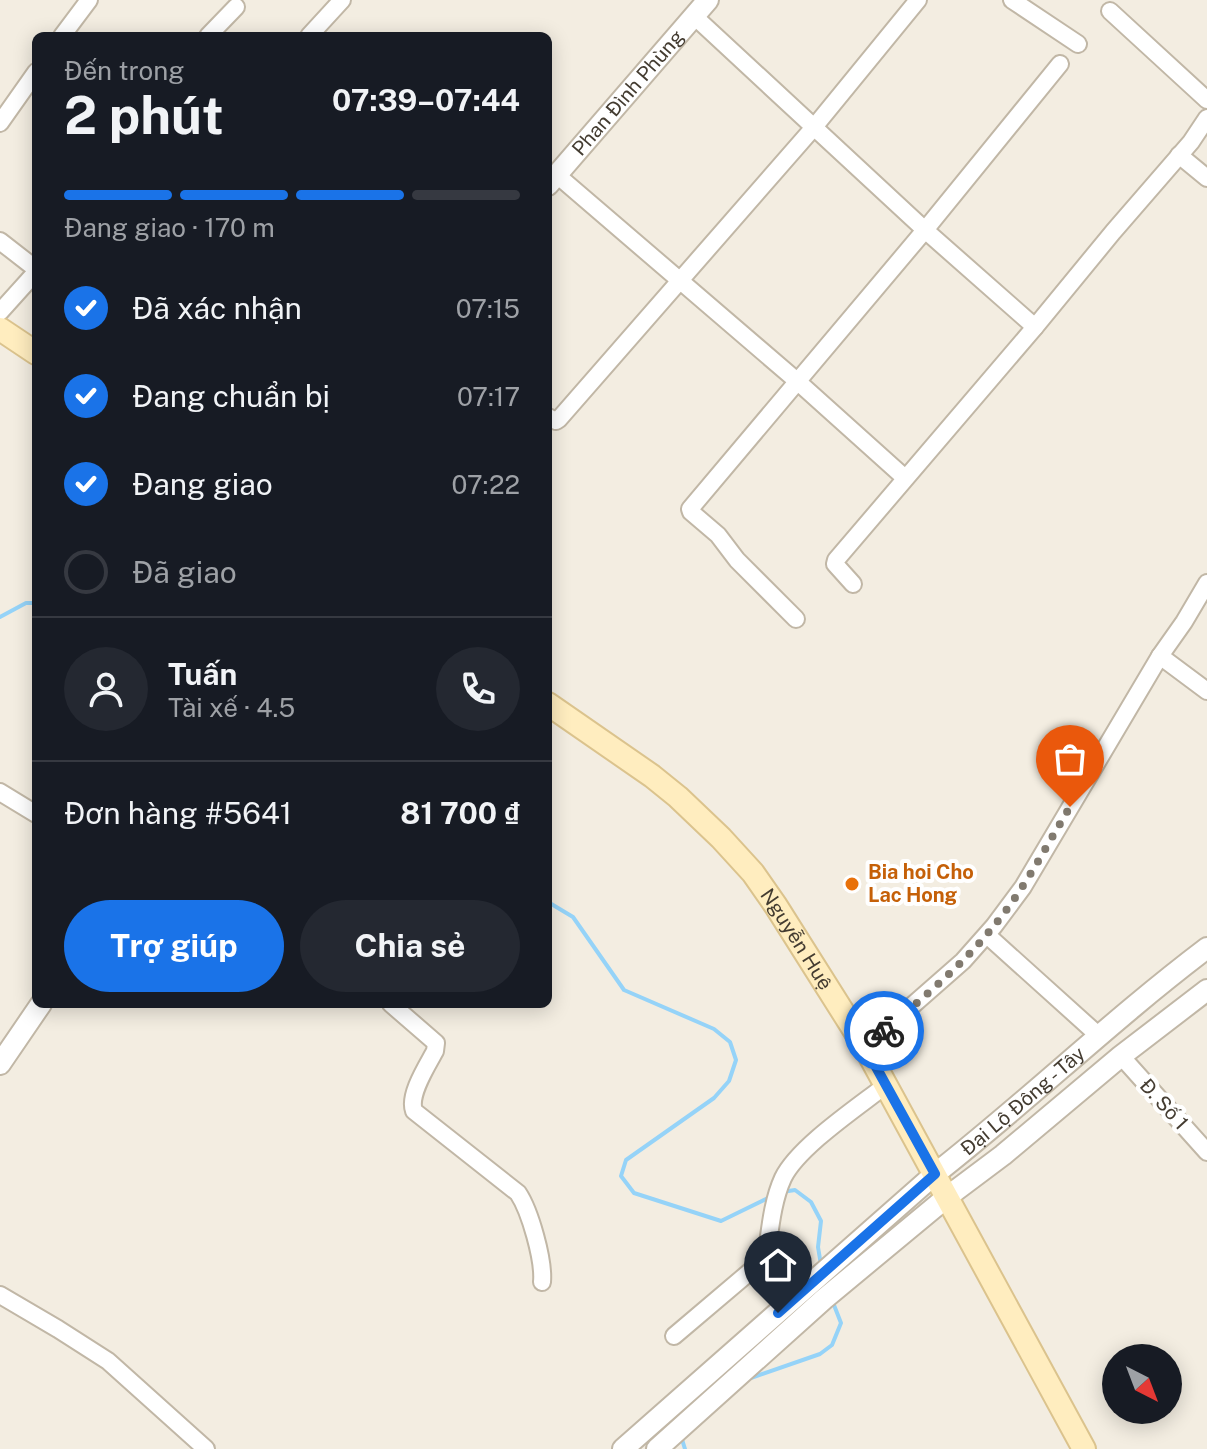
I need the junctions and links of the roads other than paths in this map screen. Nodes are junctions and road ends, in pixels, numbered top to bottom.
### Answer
1 (89, 0) edge
2 (342, 0) edge
3 (708, 0) edge
4 (918, 0) edge
5 (1012, 0) edge
6 (235, 2) edge
7 (1110, 11) dead end
8 (694, 16) junction
9 (65, 32) edge
10 (211, 32) edge
11 (313, 32) edge
12 (1078, 44) dead end
13 (1060, 64) dead end
14 (32, 78) edge
15 (1207, 100) edge
16 (1207, 118) edge
17 (0, 123) edge
18 (815, 126) junction
19 (1179, 155) junction
20 (1207, 178) edge
21 (552, 180) edge
22 (925, 230) junction
23 (0, 241) edge
24 (32, 268) edge
25 (32, 276) edge
26 (679, 281) junction
27 (0, 312) edge
28 (1035, 327) junction
29 (0, 329) edge
30 (32, 350) edge
31 (797, 381) junction
32 (552, 419) edge
33 (905, 478) junction
34 (1207, 583) edge
35 (853, 584) dead end
36 (796, 619) dead end
37 (1160, 656) junction
38 (1207, 691) edge
39 (552, 707) edge
40 (0, 792) edge
41 (32, 812) edge
42 (987, 935) junction
43 (1207, 948) edge
44 (1207, 990) edge
45 (38, 1008) edge
46 (396, 1008) edge
47 (1098, 1035) junction
48 (865, 1047) junction
49 (1121, 1056) junction
50 (0, 1064) edge
51 (886, 1085) junction
52 (1207, 1152) edge
53 (935, 1174) junction
54 (947, 1197) junction
55 (542, 1282) dead end
56 (0, 1295) edge
57 (674, 1336) dead end
58 (206, 1449) edge
59 (623, 1449) edge
60 (657, 1449) edge
61 (1084, 1449) edge

1 - 9 street
2 - 11 street
3 - 8 street, Phan Đình Phùng
4 - 18 street
5 - 12 street
6 - 10 street
7 - 15 street
8 - 18 street
8 - 21 street, Phan Đình Phùng
13 - 22 street
14 - 17 street
16 - 19 street
18 - 22 street
18 - 26 street
19 - 20 street
19 - 28 street
21 - 26 street
22 - 28 street
22 - 31 street
23 - 24 street
25 - 27 street
26 - 31 street
26 - 32 street
28 - 33 street
29 - 30 main road
31 - 33 street
31 - 36 street
33 - 35 street
34 - 37 street
37 - 38 street
37 - 42 street
39 - 48 main road, Nguyễn Huệ
40 - 41 street
42 - 47 street
42 - 48 street
43 - 47 street, Đại Lộ Đông - Tây
44 - 49 street, Đại Lộ Đông - Tây
45 - 50 street
46 - 55 street
47 - 53 street, Đại Lộ Đông - Tây
48 - 51 main road, Nguyễn Huệ
49 - 52 street, Đ. Số 1
49 - 54 street, Đại Lộ Đông - Tây
51 - 53 main road, Nguyễn Huệ
51 - 57 street
53 - 54 main road, Nguyễn Huệ
53 - 59 street, Đại Lộ Đông - Tây
54 - 60 street, Đại Lộ Đông - Tây
54 - 61 main road, Nguyễn Huệ
56 - 58 street

